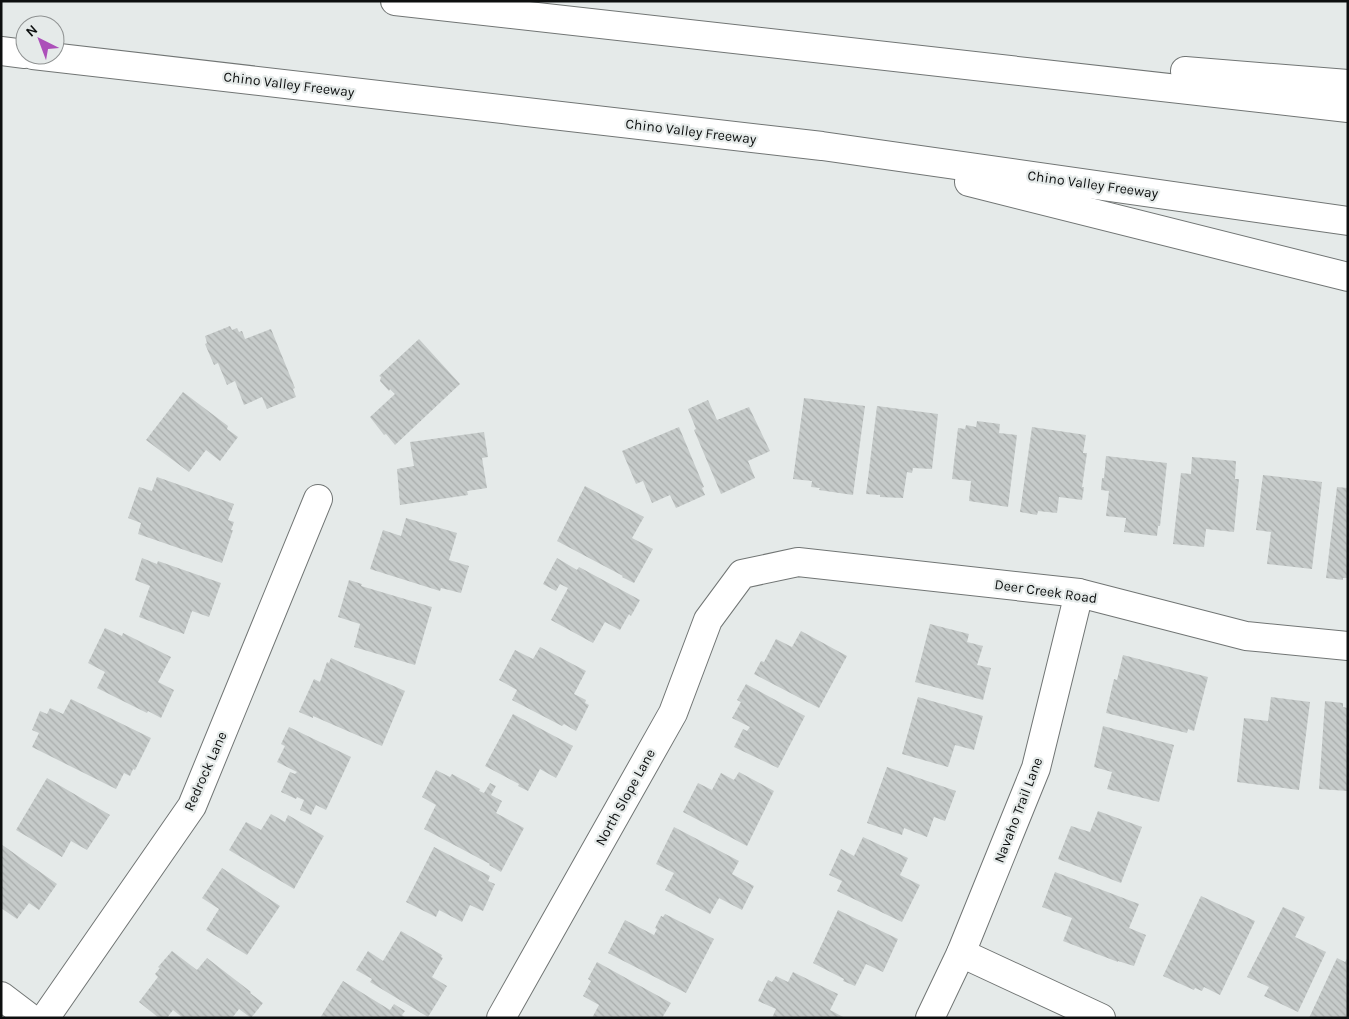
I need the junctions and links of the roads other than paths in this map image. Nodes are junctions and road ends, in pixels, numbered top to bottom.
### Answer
1 (395, 1) edge
2 (584, 22) junction
3 (1, 51) edge
4 (15, 53) edge
5 (65, 59) edge
6 (1348, 84) edge
7 (1348, 108) edge
8 (822, 146) junction
9 (1348, 221) edge
10 (1348, 277) edge
11 (318, 499) dead end
12 (742, 574) joint
13 (1079, 593) junction
14 (1348, 646) edge
15 (961, 953) junction
16 (1, 996) edge
17 (30, 1018) edge
18 (45, 1018) edge
19 (501, 1018) edge
20 (930, 1018) edge
21 (1101, 1018) edge

1 - 2 main road
2 - 6 main road
2 - 7 main road
3 - 4 main road
5 - 8 main road, Chino Valley Freeway
8 - 9 main road, Chino Valley Freeway
8 - 10 main road
11 - 18 main road, Redrock Lane
12 - 13 main road, Deer Creek Road
12 - 19 main road, North Slope Lane
13 - 14 main road, Deer Creek Road
13 - 15 main road, Navaho Trail Lane
15 - 20 main road, Navaho Trail Lane
15 - 21 main road
16 - 17 main road

